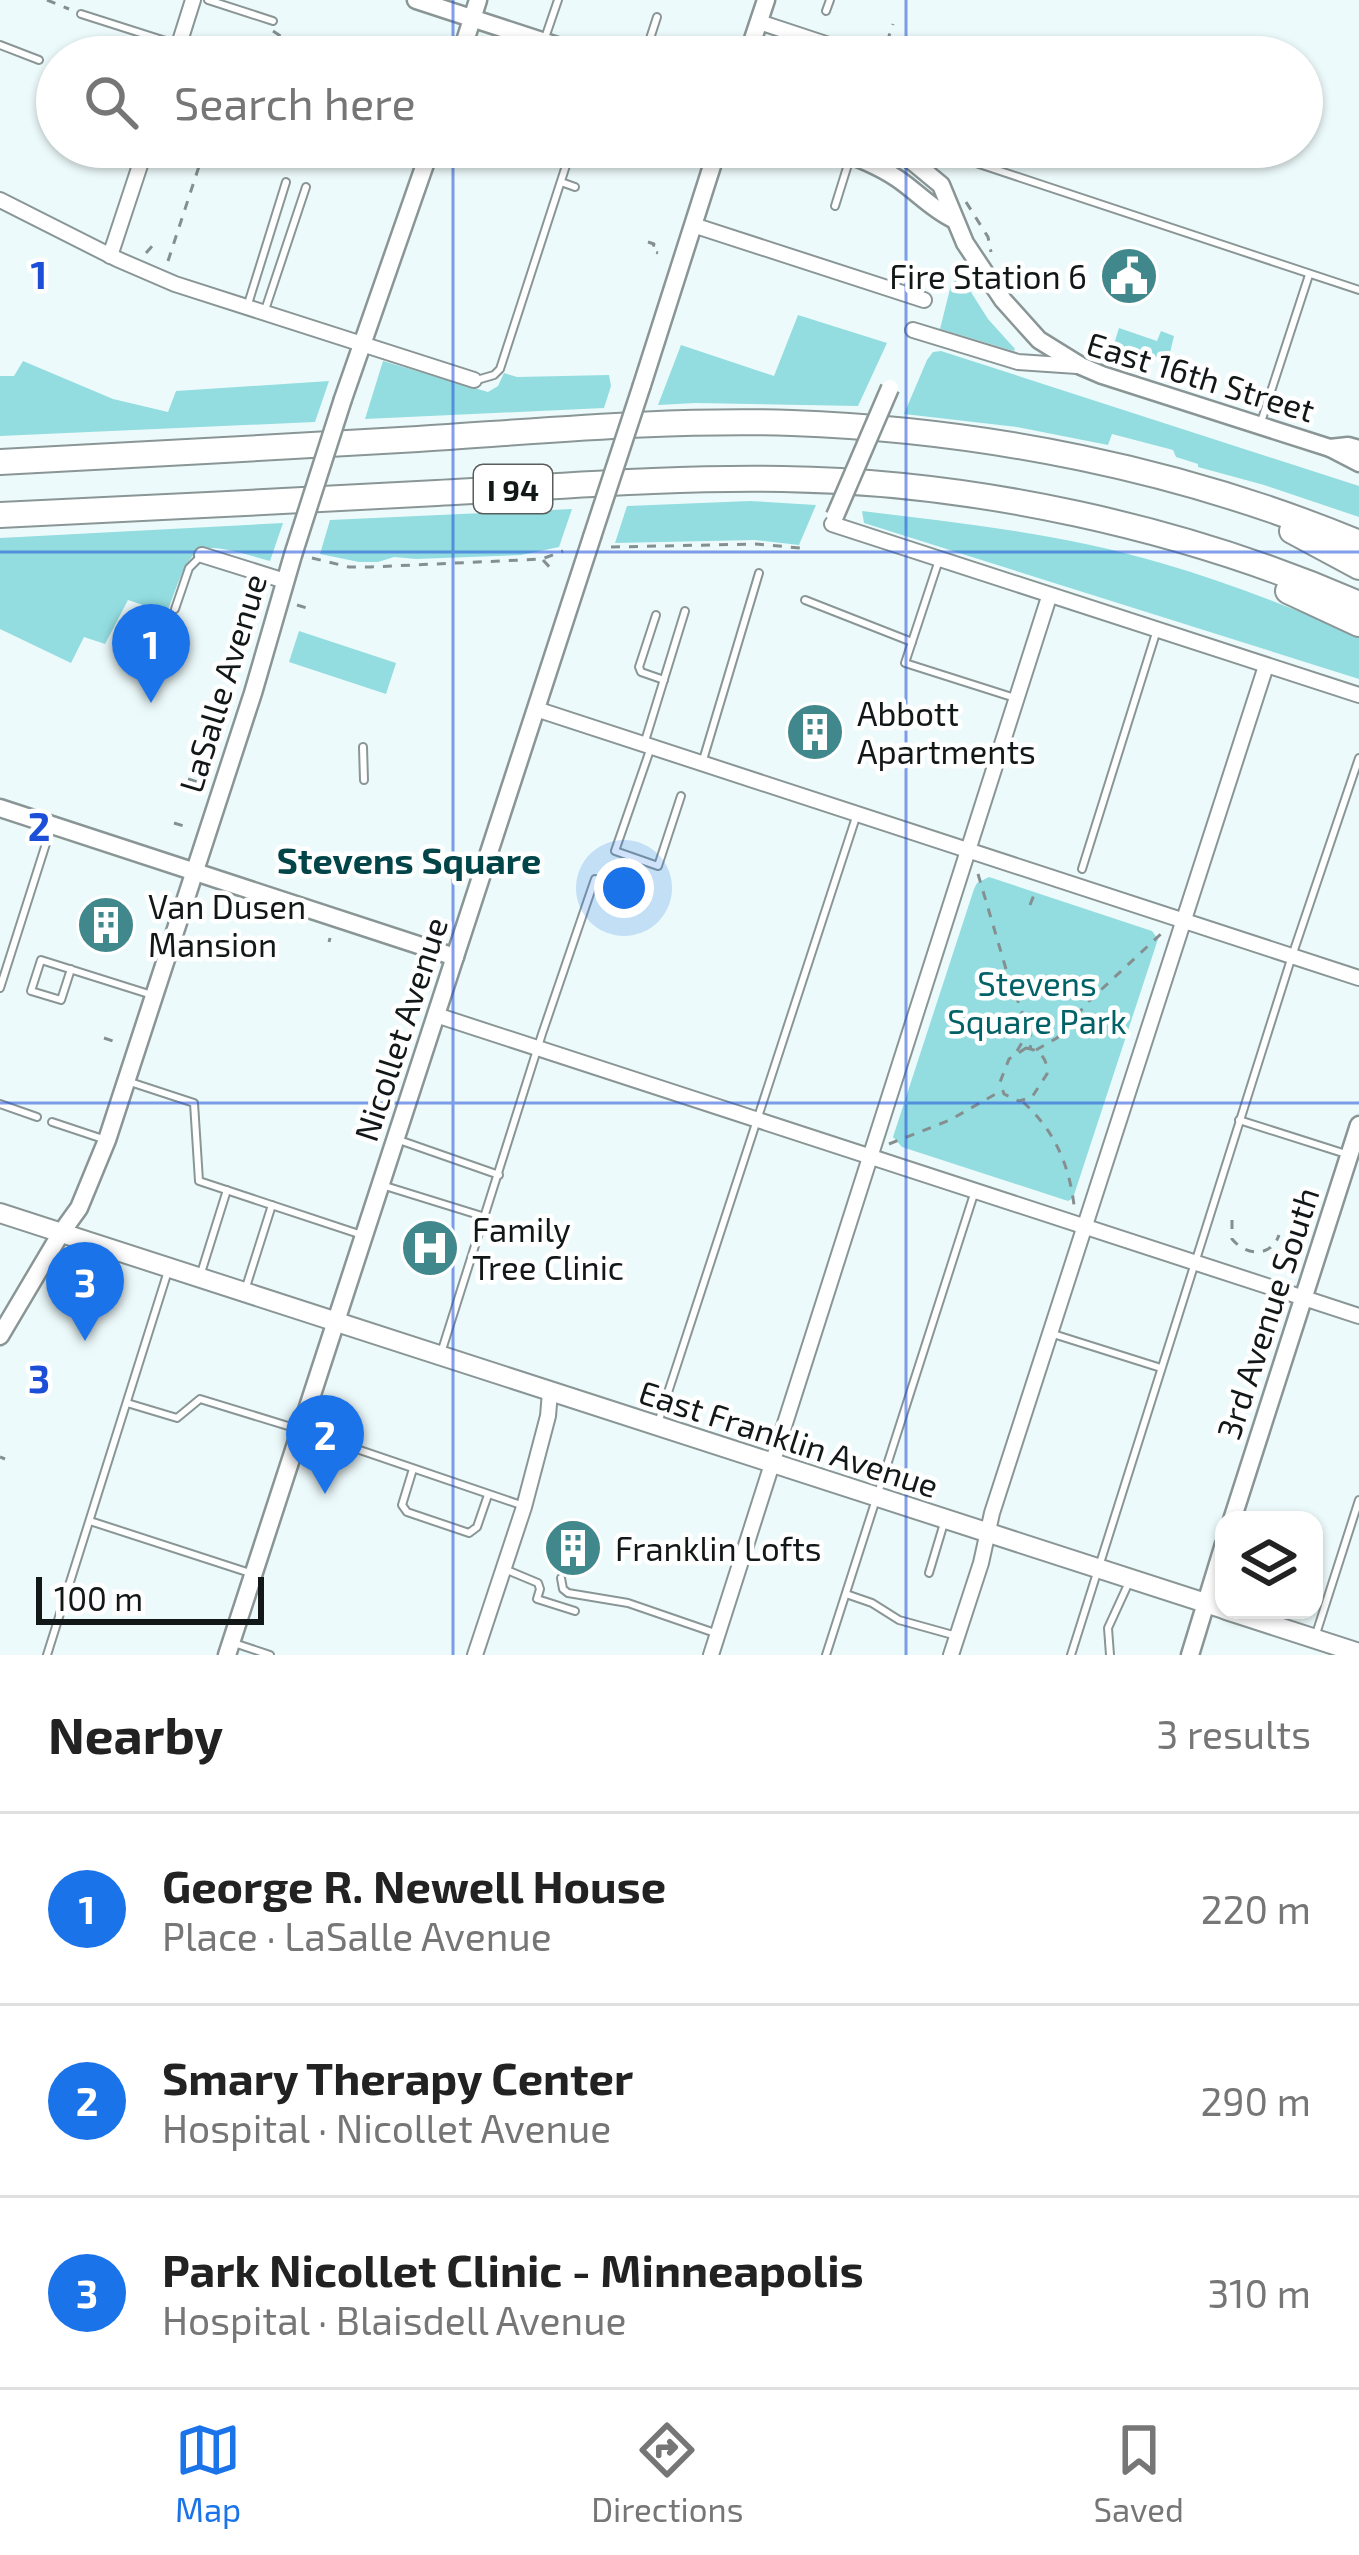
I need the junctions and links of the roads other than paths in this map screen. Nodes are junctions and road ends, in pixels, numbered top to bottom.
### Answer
1 (194, 0) edge
2 (208, 0) edge
3 (416, 0) edge
4 (558, 0) edge
5 (766, 0) edge
6 (830, 0) edge
7 (476, 9) edge
8 (826, 11) dead end
9 (81, 14) road end
10 (657, 17) dead end
11 (759, 22) junction
12 (272, 24) road end
13 (137, 36) edge
14 (184, 36) edge
15 (532, 36) edge
16 (546, 36) edge
17 (651, 36) edge
18 (754, 36) edge
19 (801, 36) edge
20 (0, 45) edge
21 (36, 59) edge
22 (139, 168) edge
23 (424, 168) edge
24 (565, 168) edge
25 (711, 168) edge
26 (847, 168) edge
27 (877, 168) edge
28 (920, 168) edge
29 (992, 168) edge
30 (286, 182) dead end
31 (561, 182) junction
32 (306, 187) dead end
33 (575, 187) dead end
34 (0, 200) edge
35 (836, 206) dead end
36 (953, 219) junction
37 (693, 225) junction
38 (110, 256) junction
39 (1309, 273) junction
40 (1359, 290) edge
41 (924, 300) dead end
42 (247, 308) junction
43 (264, 314) junction
44 (913, 330) dead end
45 (362, 346) junction
46 (1081, 366) junction
47 (474, 380) joint
48 (890, 388) dead end
49 (1260, 425) junction
50 (1330, 448) junction
51 (1359, 449) edge
52 (0, 462) edge
53 (1102, 463) junction
54 (1359, 463) edge
55 (1201, 487) junction
56 (1024, 505) junction
57 (0, 514) edge
58 (833, 520) joint
59 (1359, 526) edge
60 (1359, 543) edge
61 (202, 555) joint
62 (939, 560) junction
63 (1359, 567) edge
64 (759, 573) dead end
65 (285, 580) junction
66 (1049, 597) junction
67 (805, 600) dead end
68 (1359, 604) edge
69 (175, 609) dead end
70 (685, 611) dead end
71 (656, 615) dead end
72 (1359, 624) edge
73 (1157, 630) junction
74 (912, 642) junction
75 (1266, 666) junction
76 (664, 680) junction
77 (1359, 695) edge
78 (1016, 699) junction
79 (536, 709) junction
80 (647, 745) junction
81 (363, 747) dead end
82 (1359, 758) edge
83 (702, 763) junction
84 (364, 781) dead end
85 (681, 796) dead end
86 (0, 808) edge
87 (856, 814) junction
88 (52, 825) junction
89 (967, 851) junction
90 (1082, 869) dead end
91 (195, 872) junction
92 (595, 879) dead end
93 (1183, 922) junction
94 (1292, 956) junction
95 (455, 958) junction
96 (71, 969) junction
97 (1359, 978) edge
98 (0, 988) edge
99 (155, 996) junction
100 (436, 1015) junction
101 (538, 1048) junction
102 (127, 1082) junction
103 (0, 1105) edge
104 (37, 1117) dead end
105 (757, 1119) junction
106 (1239, 1120) junction
107 (52, 1122) dead end
108 (1359, 1125) edge
109 (396, 1139) junction
110 (106, 1140) junction
111 (1349, 1155) junction
112 (869, 1156) junction
113 (499, 1174) junction
114 (381, 1184) junction
115 (227, 1190) junction
116 (976, 1191) junction
117 (272, 1205) junction
118 (0, 1213) edge
119 (485, 1217) junction
120 (1084, 1226) junction
121 (62, 1232) junction
122 (364, 1236) junction
123 (1194, 1262) junction
124 (169, 1268) junction
125 (200, 1278) junction
126 (244, 1292) junction
127 (1303, 1298) junction
128 (1359, 1316) edge
129 (337, 1322) junction
130 (1050, 1333) junction
131 (0, 1336) edge
132 (440, 1356) junction
133 (1161, 1368) junction
134 (550, 1392) junction
135 (127, 1403) junction
136 (657, 1426) junction
137 (301, 1430) junction
138 (771, 1462) junction
139 (413, 1469) junction
140 (488, 1495) junction
141 (878, 1497) junction
142 (1359, 1501) edge
143 (524, 1507) junction
144 (1235, 1511) edge
145 (945, 1520) junction
146 (90, 1521) junction
147 (987, 1533) junction
148 (503, 1569) junction
149 (1099, 1569) junction
150 (929, 1573) dead end
151 (254, 1574) junction
152 (561, 1578) dead end
153 (1131, 1579) junction
154 (846, 1594) junction
155 (1215, 1607) edge
156 (575, 1611) dead end
157 (1215, 1614) edge
158 (1253, 1619) edge
159 (717, 1634) junction
160 (957, 1636) junction
161 (1315, 1639) junction
162 (229, 1649) edge
163 (481, 1653) edge
164 (1359, 1654) edge
165 (47, 1655) edge
166 (270, 1655) edge
167 (710, 1655) edge
168 (826, 1655) edge
169 (951, 1655) edge
170 (1071, 1655) edge
171 (1111, 1655) edge
172 (1190, 1655) edge

1 - 14 street
2 - 12 lane
3 - 7 street
4 - 16 lane
5 - 11 street
6 - 8 lane
7 - 15 street
9 - 13 lane
10 - 17 lane
11 - 18 street
11 - 19 street
20 - 21 lane
22 - 38 street
23 - 45 street, LaSalle Avenue
24 - 31 lane
25 - 37 street, Nicollet Avenue
26 - 35 lane
27 - 36 street
28 - 36 street
29 - 39 lane
30 - 42 lane
31 - 33 lane
31 - 47 lane
32 - 43 lane
34 - 38 street
36 - 46 street
37 - 41 street
37 - 79 street, Nicollet Avenue, bridge
38 - 42 street
39 - 40 lane
39 - 49 lane
42 - 43 street
43 - 45 street
44 - 46 street, East 16th Street
45 - 47 street
45 - 65 street, LaSalle Avenue, bridge
46 - 49 street, East 16th Street
48 - 58 street, bridge
49 - 50 street, East 16th Street
50 - 51 street, East 16th Street
50 - 54 street, East 16th Street
52 - 53 highway, I 94
53 - 55 highway, I 94
53 - 59 highway
55 - 60 highway, I 94
55 - 63 highway
56 - 57 highway, I 94
56 - 68 highway, I 94
56 - 72 highway
58 - 62 street
61 - 65 street
61 - 69 lane
62 - 66 street
62 - 74 lane
64 - 83 lane
65 - 91 street, LaSalle Avenue
66 - 73 street
66 - 78 street
67 - 74 lane
70 - 76 lane
71 - 76 lane
73 - 75 street
73 - 90 lane
74 - 78 lane
75 - 77 street
75 - 93 street
76 - 80 lane
78 - 89 street
79 - 80 street
79 - 95 street, Nicollet Avenue
80 - 83 street
80 - 85 lane
81 - 84 lane
82 - 94 lane
83 - 87 street
86 - 88 street
87 - 89 street
87 - 105 lane
88 - 91 street
88 - 98 lane
89 - 93 street
89 - 112 street
91 - 95 street
91 - 99 street, LaSalle Avenue
92 - 101 lane
93 - 94 street
93 - 120 street
94 - 97 street
94 - 106 lane
95 - 100 street, Nicollet Avenue
96 - 96 lane
96 - 99 lane
99 - 102 street, LaSalle Avenue
100 - 101 street
100 - 109 street, Nicollet Avenue
101 - 105 street
101 - 113 lane
102 - 110 street, LaSalle Avenue
102 - 115 lane
103 - 104 lane
105 - 112 street
105 - 136 lane
106 - 111 lane
106 - 123 lane
107 - 110 lane
108 - 111 street, 3rd Avenue South
109 - 113 lane
109 - 114 street, Nicollet Avenue
110 - 121 street, LaSalle Avenue
111 - 127 street, 3rd Avenue South
112 - 116 street
112 - 138 street
113 - 119 lane
114 - 119 lane
114 - 122 street, Nicollet Avenue
115 - 117 lane
115 - 125 lane
116 - 120 street
116 - 141 lane
117 - 122 lane
117 - 126 lane
118 - 121 main road, East Franklin Avenue
119 - 132 lane
120 - 123 street
120 - 130 street
121 - 124 main road, East Franklin Avenue
121 - 131 street, LaSalle Avenue
122 - 129 street, Nicollet Avenue
123 - 127 street
123 - 133 lane
124 - 125 main road, East Franklin Avenue
124 - 135 lane
125 - 126 main road, East Franklin Avenue
126 - 129 main road, East Franklin Avenue
127 - 128 street
127 - 144 street, 3rd Avenue South
129 - 132 main road, East Franklin Avenue
129 - 137 street, Nicollet Avenue
130 - 133 lane
130 - 147 street
132 - 134 main road, East Franklin Avenue
133 - 149 lane
134 - 136 main road, East Franklin Avenue
134 - 143 street
135 - 137 lane
135 - 146 lane
136 - 138 main road, East Franklin Avenue
137 - 139 lane
137 - 151 street, Nicollet Avenue
138 - 141 main road, East Franklin Avenue
138 - 159 street
139 - 140 lane
139 - 140 lane
140 - 143 lane
141 - 145 main road, East Franklin Avenue
141 - 154 lane
142 - 161 lane
143 - 148 street
145 - 147 main road, East Franklin Avenue
145 - 150 lane
146 - 151 lane
146 - 165 lane
147 - 149 main road, East Franklin Avenue
147 - 160 street
148 - 156 lane
148 - 163 street
149 - 153 main road, East Franklin Avenue
149 - 170 lane
151 - 162 street, Nicollet Avenue
152 - 159 lane
153 - 155 main road, East Franklin Avenue
153 - 171 lane
154 - 160 lane
154 - 168 lane
157 - 172 street
158 - 161 main road, East Franklin Avenue
159 - 167 street
160 - 169 street
161 - 164 main road, East Franklin Avenue
162 - 166 lane

